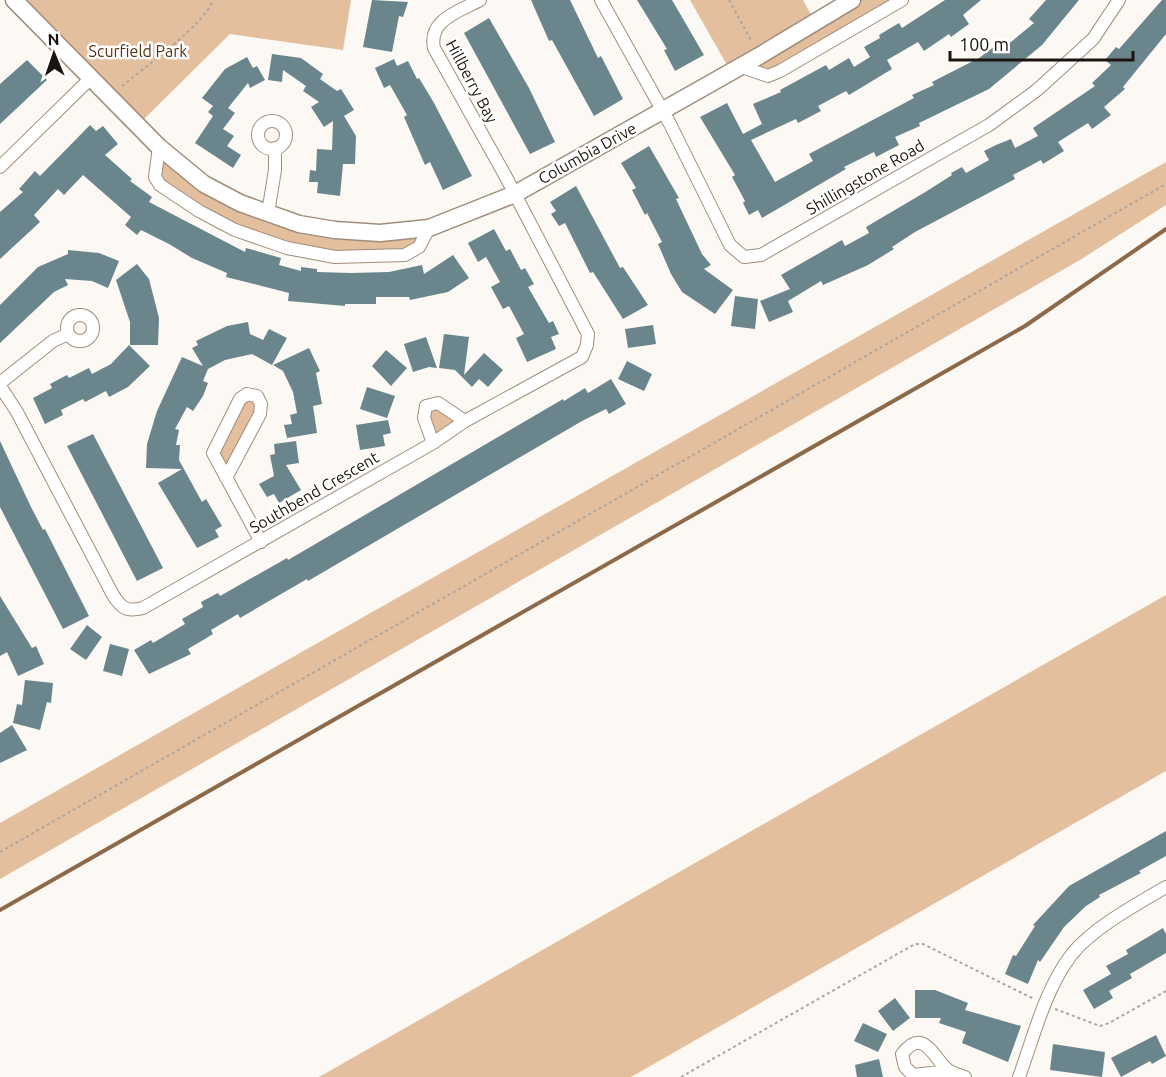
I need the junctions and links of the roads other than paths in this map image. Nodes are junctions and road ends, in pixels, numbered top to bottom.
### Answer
1 (14, 0) edge
2 (480, 0) edge
3 (601, 0) edge
4 (852, 0) edge
5 (902, 0) edge
6 (1119, 0) edge
7 (740, 66) junction
8 (91, 78) junction
9 (663, 111) junction
10 (159, 147) junction
11 (275, 148) dead end
12 (0, 167) edge
13 (515, 194) junction
14 (268, 213) junction
15 (429, 228) junction
16 (68, 334) dead end
17 (0, 384) edge
18 (465, 421) junction
19 (433, 443) junction
20 (226, 478) junction
21 (261, 542) junction
22 (1166, 887) edge
23 (949, 1071) dead end
24 (965, 1077) edge
25 (1019, 1077) edge

1 - 8 street, Columbia Drive
2 - 13 street, Hillberry Bay
3 - 9 street
4 - 7 street, Columbia Drive
5 - 7 street
6 - 9 street, Shillingstone Road
7 - 9 street, Columbia Drive
8 - 10 street, Columbia Drive
8 - 12 street
9 - 13 street, Columbia Drive
10 - 14 street, Columbia Drive
10 - 15 street
11 - 14 street
13 - 15 street, Columbia Drive
13 - 18 street, Southbend Crescent
14 - 15 street, Columbia Drive
16 - 17 street
17 - 21 street, Southbend Crescent
18 - 19 street, Southbend Crescent
18 - 19 street
19 - 21 street, Southbend Crescent
20 - 20 street
20 - 21 street
22 - 25 street
23 - 24 street

